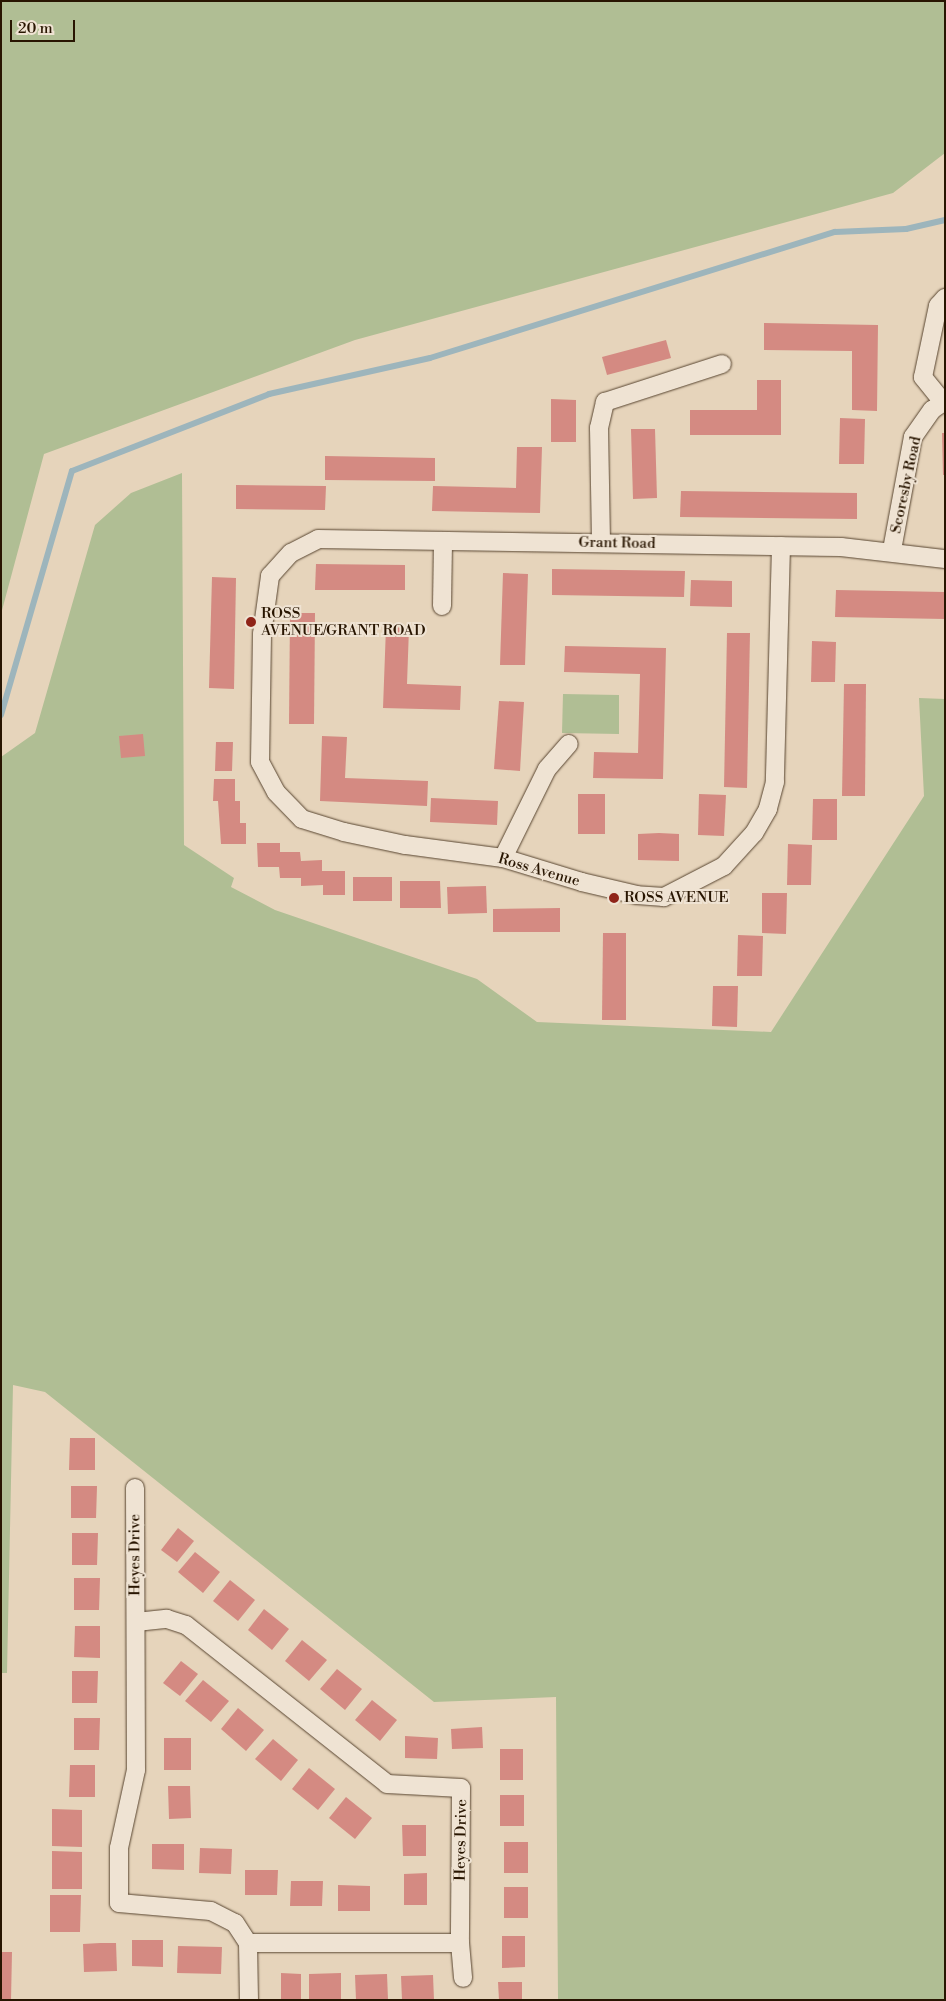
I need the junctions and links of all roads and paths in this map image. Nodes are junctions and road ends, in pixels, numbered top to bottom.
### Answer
1 (945, 298) edge
2 (722, 364) dead end
3 (944, 401) edge
4 (443, 540) junction
5 (601, 542) junction
6 (781, 546) junction
7 (892, 550) junction
8 (291, 553) joint
9 (945, 559) edge
10 (442, 606) dead end
11 (569, 744) dead end
12 (503, 858) junction
13 (135, 1488) dead end
14 (136, 1622) junction
15 (248, 1943) junction
16 (460, 1943) junction
17 (463, 1978) dead end
18 (249, 2000) edge

1 - 3 street
2 - 5 street
3 - 7 street, Scoresby Road
4 - 5 street, Grant Road
4 - 8 street, Grant Road
4 - 10 street
5 - 6 street, Grant Road
6 - 7 street, Grant Road
6 - 12 street, Ross Avenue
7 - 9 street, Grant Road
8 - 12 street, Ross Avenue
11 - 12 street
13 - 14 street, Heyes Drive
14 - 15 street, Heyes Drive
14 - 16 street, Heyes Drive
15 - 16 street
15 - 18 street
16 - 17 street

